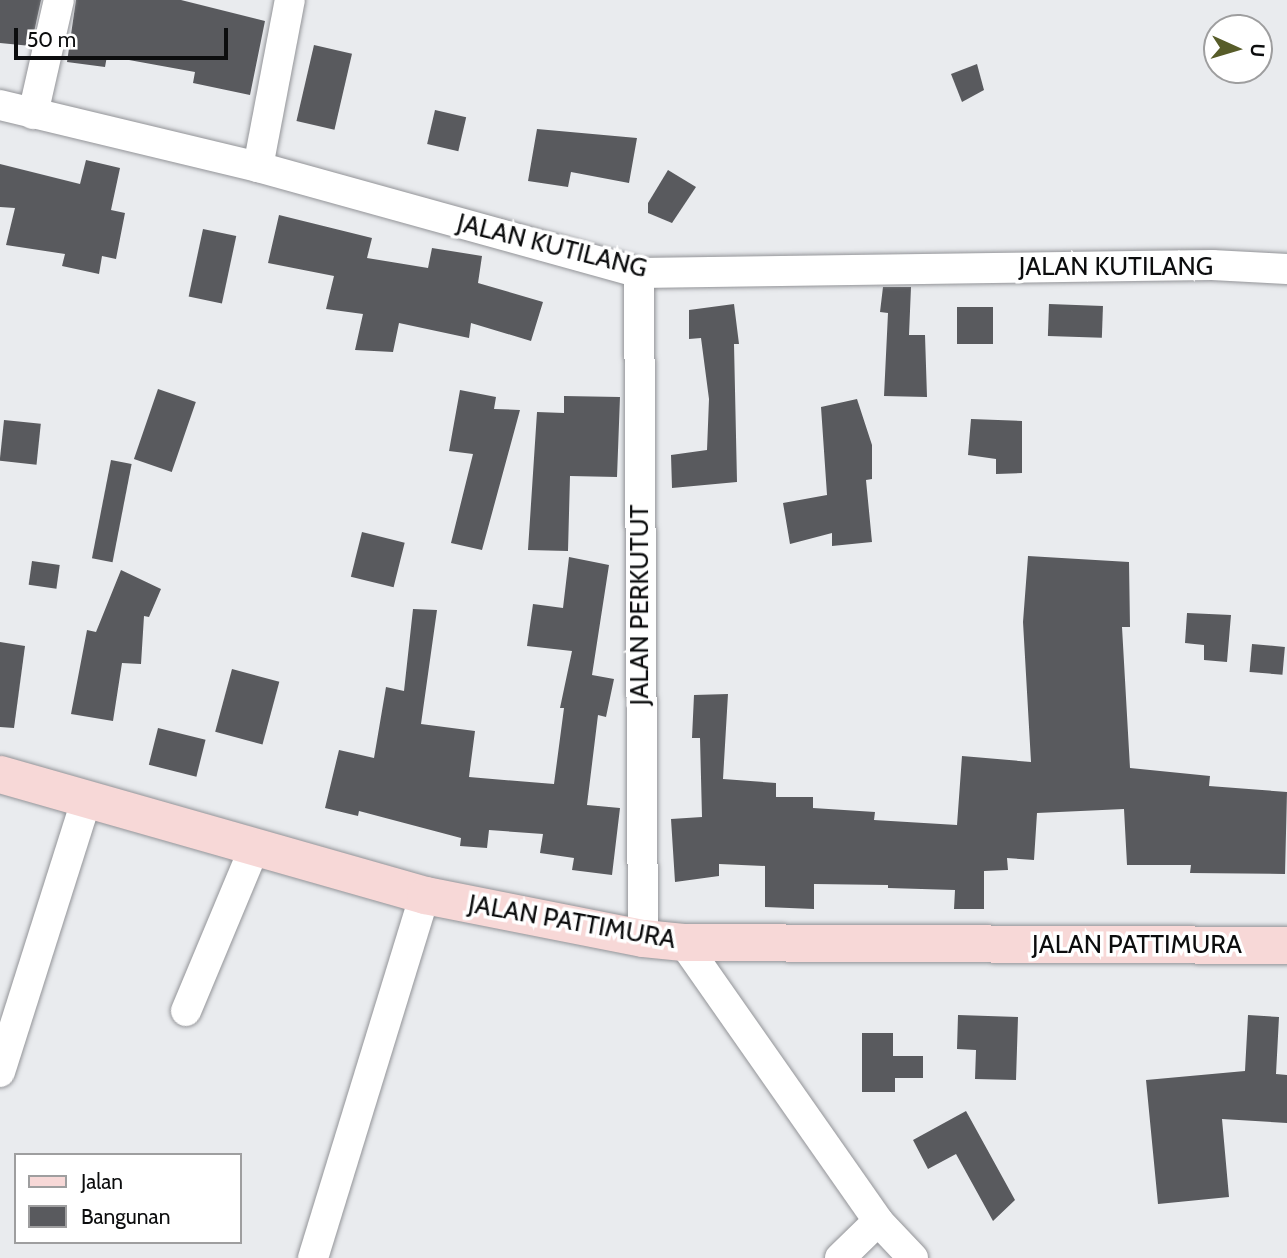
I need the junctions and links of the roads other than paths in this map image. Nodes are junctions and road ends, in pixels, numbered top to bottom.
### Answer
1 (59, 0) edge
2 (290, 0) edge
3 (0, 105) edge
4 (33, 114) junction
5 (258, 167) junction
6 (1287, 269) edge
7 (639, 273) junction
8 (0, 774) edge
9 (87, 797) junction
10 (255, 846) junction
11 (425, 895) junction
12 (643, 938) junction
13 (683, 942) junction
14 (1287, 945) edge
15 (186, 1011) dead end
16 (0, 1072) edge
17 (878, 1221) junction
18 (313, 1258) edge
19 (840, 1258) edge
20 (913, 1258) edge

1 - 4 street
2 - 5 street
3 - 4 street, JALAN KUTILANG
4 - 5 street, JALAN KUTILANG
5 - 7 street, JALAN KUTILANG
6 - 7 street, JALAN KUTILANG
7 - 12 street, JALAN PERKUTUT
8 - 9 main road, JALAN PATTIMURA
9 - 10 main road, JALAN PATTIMURA
9 - 16 street
10 - 11 main road, JALAN PATTIMURA
10 - 15 street
11 - 12 main road, JALAN PATTIMURA
11 - 18 street
12 - 13 main road, JALAN PATTIMURA
13 - 14 main road, JALAN PATTIMURA
13 - 17 street
17 - 19 street
17 - 20 street

